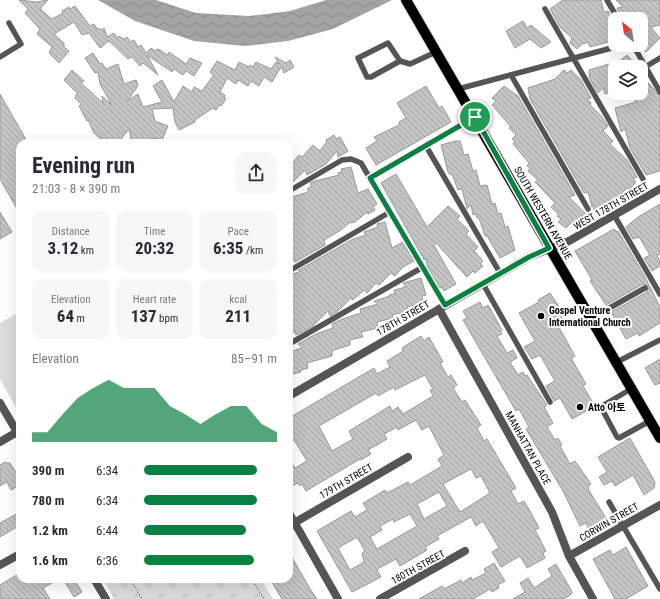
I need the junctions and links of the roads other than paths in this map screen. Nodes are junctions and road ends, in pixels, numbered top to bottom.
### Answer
1 (406, 0) edge
2 (607, 0) edge
3 (545, 8) dead end
4 (614, 12) edge
5 (9, 24) dead end
6 (608, 49) edge
7 (436, 52) junction
8 (0, 56) edge
9 (573, 58) junction
10 (660, 58) edge
11 (400, 61) junction
12 (648, 65) edge
13 (648, 72) edge
14 (511, 75) junction
15 (458, 89) junction
16 (660, 92) edge
17 (475, 117) junction
18 (426, 146) junction
19 (370, 178) junction
20 (643, 178) dead end
21 (293, 189) edge
22 (660, 189) edge
23 (588, 209) dead end
24 (390, 212) junction
25 (614, 215) junction
26 (549, 248) junction
27 (423, 267) junction
28 (293, 269) edge
29 (500, 273) junction
30 (483, 284) junction
31 (645, 288) dead end
32 (660, 294) edge
33 (442, 307) junction
34 (590, 320) junction
35 (660, 340) edge
36 (293, 342) edge
37 (616, 363) junction
38 (631, 388) junction
39 (293, 394) edge
40 (550, 402) dead end
41 (0, 403) edge
42 (650, 421) junction
43 (16, 429) edge
44 (16, 435) edge
45 (660, 438) edge
46 (0, 442) edge
47 (408, 457) dead end
48 (609, 502) dead end
49 (660, 505) edge
50 (294, 523) joint
51 (623, 525) junction
52 (465, 552) dead end
53 (16, 556) edge
54 (569, 556) junction
55 (0, 565) edge
56 (96, 583) edge
57 (660, 589) edge
58 (106, 599) edge
59 (338, 599) edge
60 (380, 599) edge
61 (593, 599) edge

1 - 7 main road, SOUTH WESTERN AVENUE
2 - 4 lane
3 - 9 lane
5 - 8 lane
6 - 9 lane
7 - 11 lane
7 - 15 main road, SOUTH WESTERN AVENUE
9 - 14 lane
9 - 20 lane
10 - 12 lane
11 - 11 lane
13 - 16 lane
14 - 15 lane
14 - 23 lane
15 - 17 main road, SOUTH WESTERN AVENUE
17 - 18 lane
17 - 26 main road, SOUTH WESTERN AVENUE
18 - 19 lane
18 - 29 lane
19 - 21 lane
19 - 24 lane
22 - 25 street, WEST 178TH STREET
24 - 27 lane
24 - 28 lane
25 - 26 street, WEST 178TH STREET
25 - 32 lane
26 - 29 street, 178TH STREET
26 - 34 main road, SOUTH WESTERN AVENUE
27 - 33 lane
27 - 36 lane
29 - 30 street, 178TH STREET
30 - 33 street, 178TH STREET
30 - 40 lane
31 - 34 lane
33 - 39 street, 178TH STREET
33 - 54 street, MANHATTAN PLACE
34 - 37 main road, SOUTH WESTERN AVENUE
35 - 37 lane
37 - 38 main road, SOUTH WESTERN AVENUE
38 - 42 main road, SOUTH WESTERN AVENUE
38 - 42 lane
41 - 43 street
42 - 45 main road, SOUTH WESTERN AVENUE
44 - 46 street
47 - 50 street, 179TH STREET
48 - 51 lane
49 - 51 street, CORWIN STREET
50 - 59 street
51 - 54 street, CORWIN STREET
51 - 57 lane
52 - 60 street, 180TH STREET
53 - 55 street
54 - 61 street, MANHATTAN PLACE
56 - 58 street

